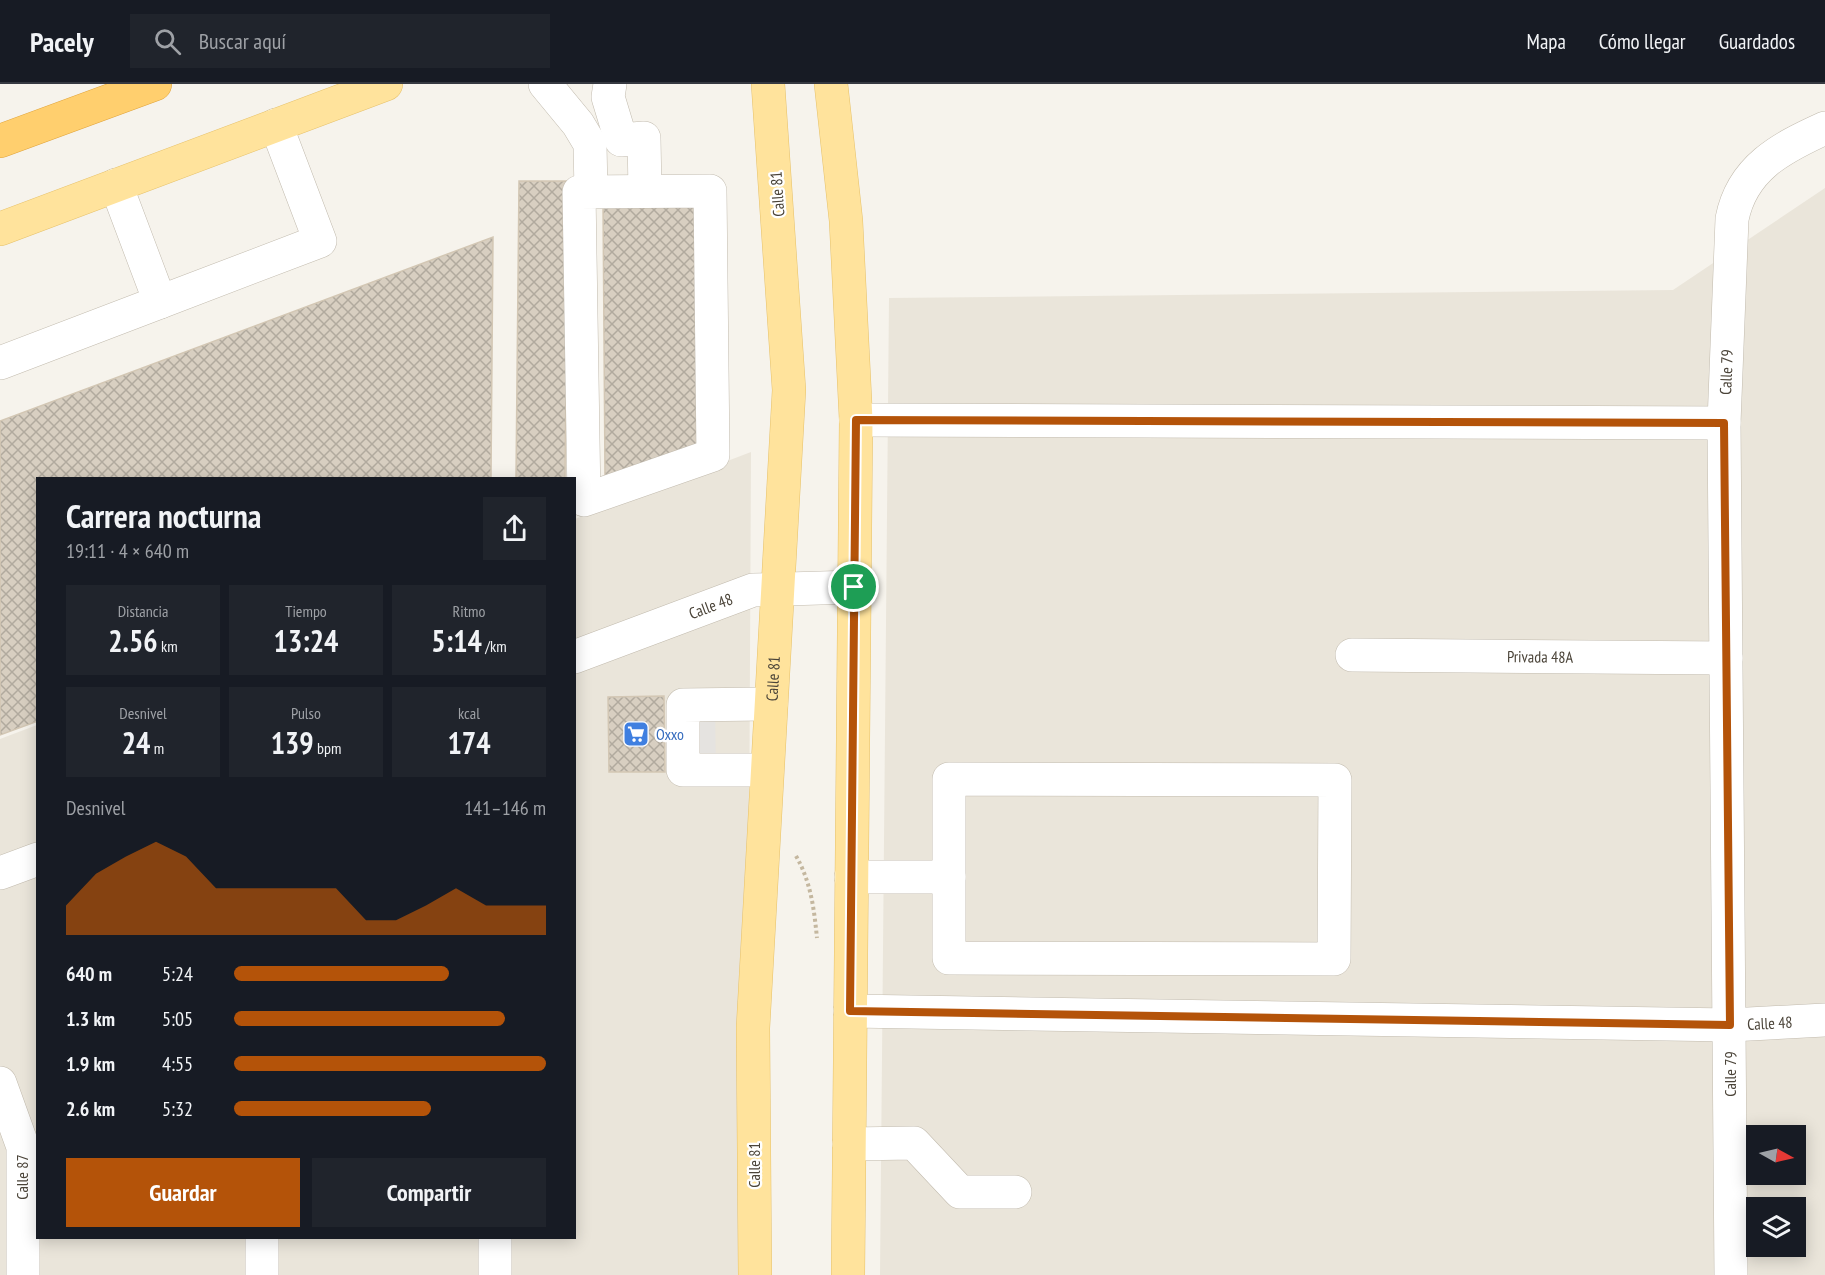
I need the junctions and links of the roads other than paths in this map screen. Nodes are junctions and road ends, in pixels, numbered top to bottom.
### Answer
1 (155, 84) edge
2 (386, 84) edge
3 (545, 84) edge
4 (610, 84) edge
5 (768, 84) edge
6 (831, 84) edge
7 (276, 125) junction
8 (1825, 128) edge
9 (0, 141) edge
10 (116, 185) junction
11 (645, 191) junction
12 (591, 192) junction
13 (0, 229) edge
14 (160, 302) junction
15 (0, 363) edge
16 (856, 420) junction
17 (1724, 423) junction
18 (854, 587) junction
19 (777, 589) junction
20 (1352, 655) dead end
21 (576, 656) edge
22 (1726, 658) junction
23 (771, 704) junction
24 (767, 770) junction
25 (36, 860) edge
26 (0, 873) edge
27 (851, 877) junction
28 (949, 877) junction
29 (850, 1011) junction
30 (1825, 1020) edge
31 (1730, 1025) junction
32 (0, 1083) edge
33 (849, 1144) junction
34 (1015, 1192) dead end
35 (262, 1239) edge
36 (495, 1239) edge
37 (23, 1275) edge
38 (262, 1275) edge
39 (495, 1275) edge
40 (755, 1275) edge
41 (848, 1275) edge
42 (1731, 1275) edge

1 - 9 highway
2 - 7 main road
3 - 12 street
4 - 11 street
5 - 19 main road, Calle 81
6 - 16 main road
7 - 10 main road
7 - 14 street
8 - 17 street, Calle 79
10 - 13 main road
10 - 14 street
11 - 12 street
11 - 12 street
14 - 15 street
16 - 17 street
16 - 18 main road
17 - 22 street, Calle 79
18 - 19 street, Calle 48
18 - 27 main road
19 - 21 street, Calle 48
19 - 23 main road, Calle 81
20 - 22 street, Privada 48A
22 - 31 street, Calle 79
23 - 24 main road, Calle 81
23 - 24 street
24 - 40 main road, Calle 81
25 - 26 street
27 - 28 street
27 - 29 main road
28 - 28 street
29 - 31 street, Calle 48
29 - 33 main road
30 - 31 street, Calle 48
31 - 42 street, Calle 79
32 - 37 street, Calle 87
33 - 34 street
33 - 41 main road
35 - 38 street
36 - 39 street

